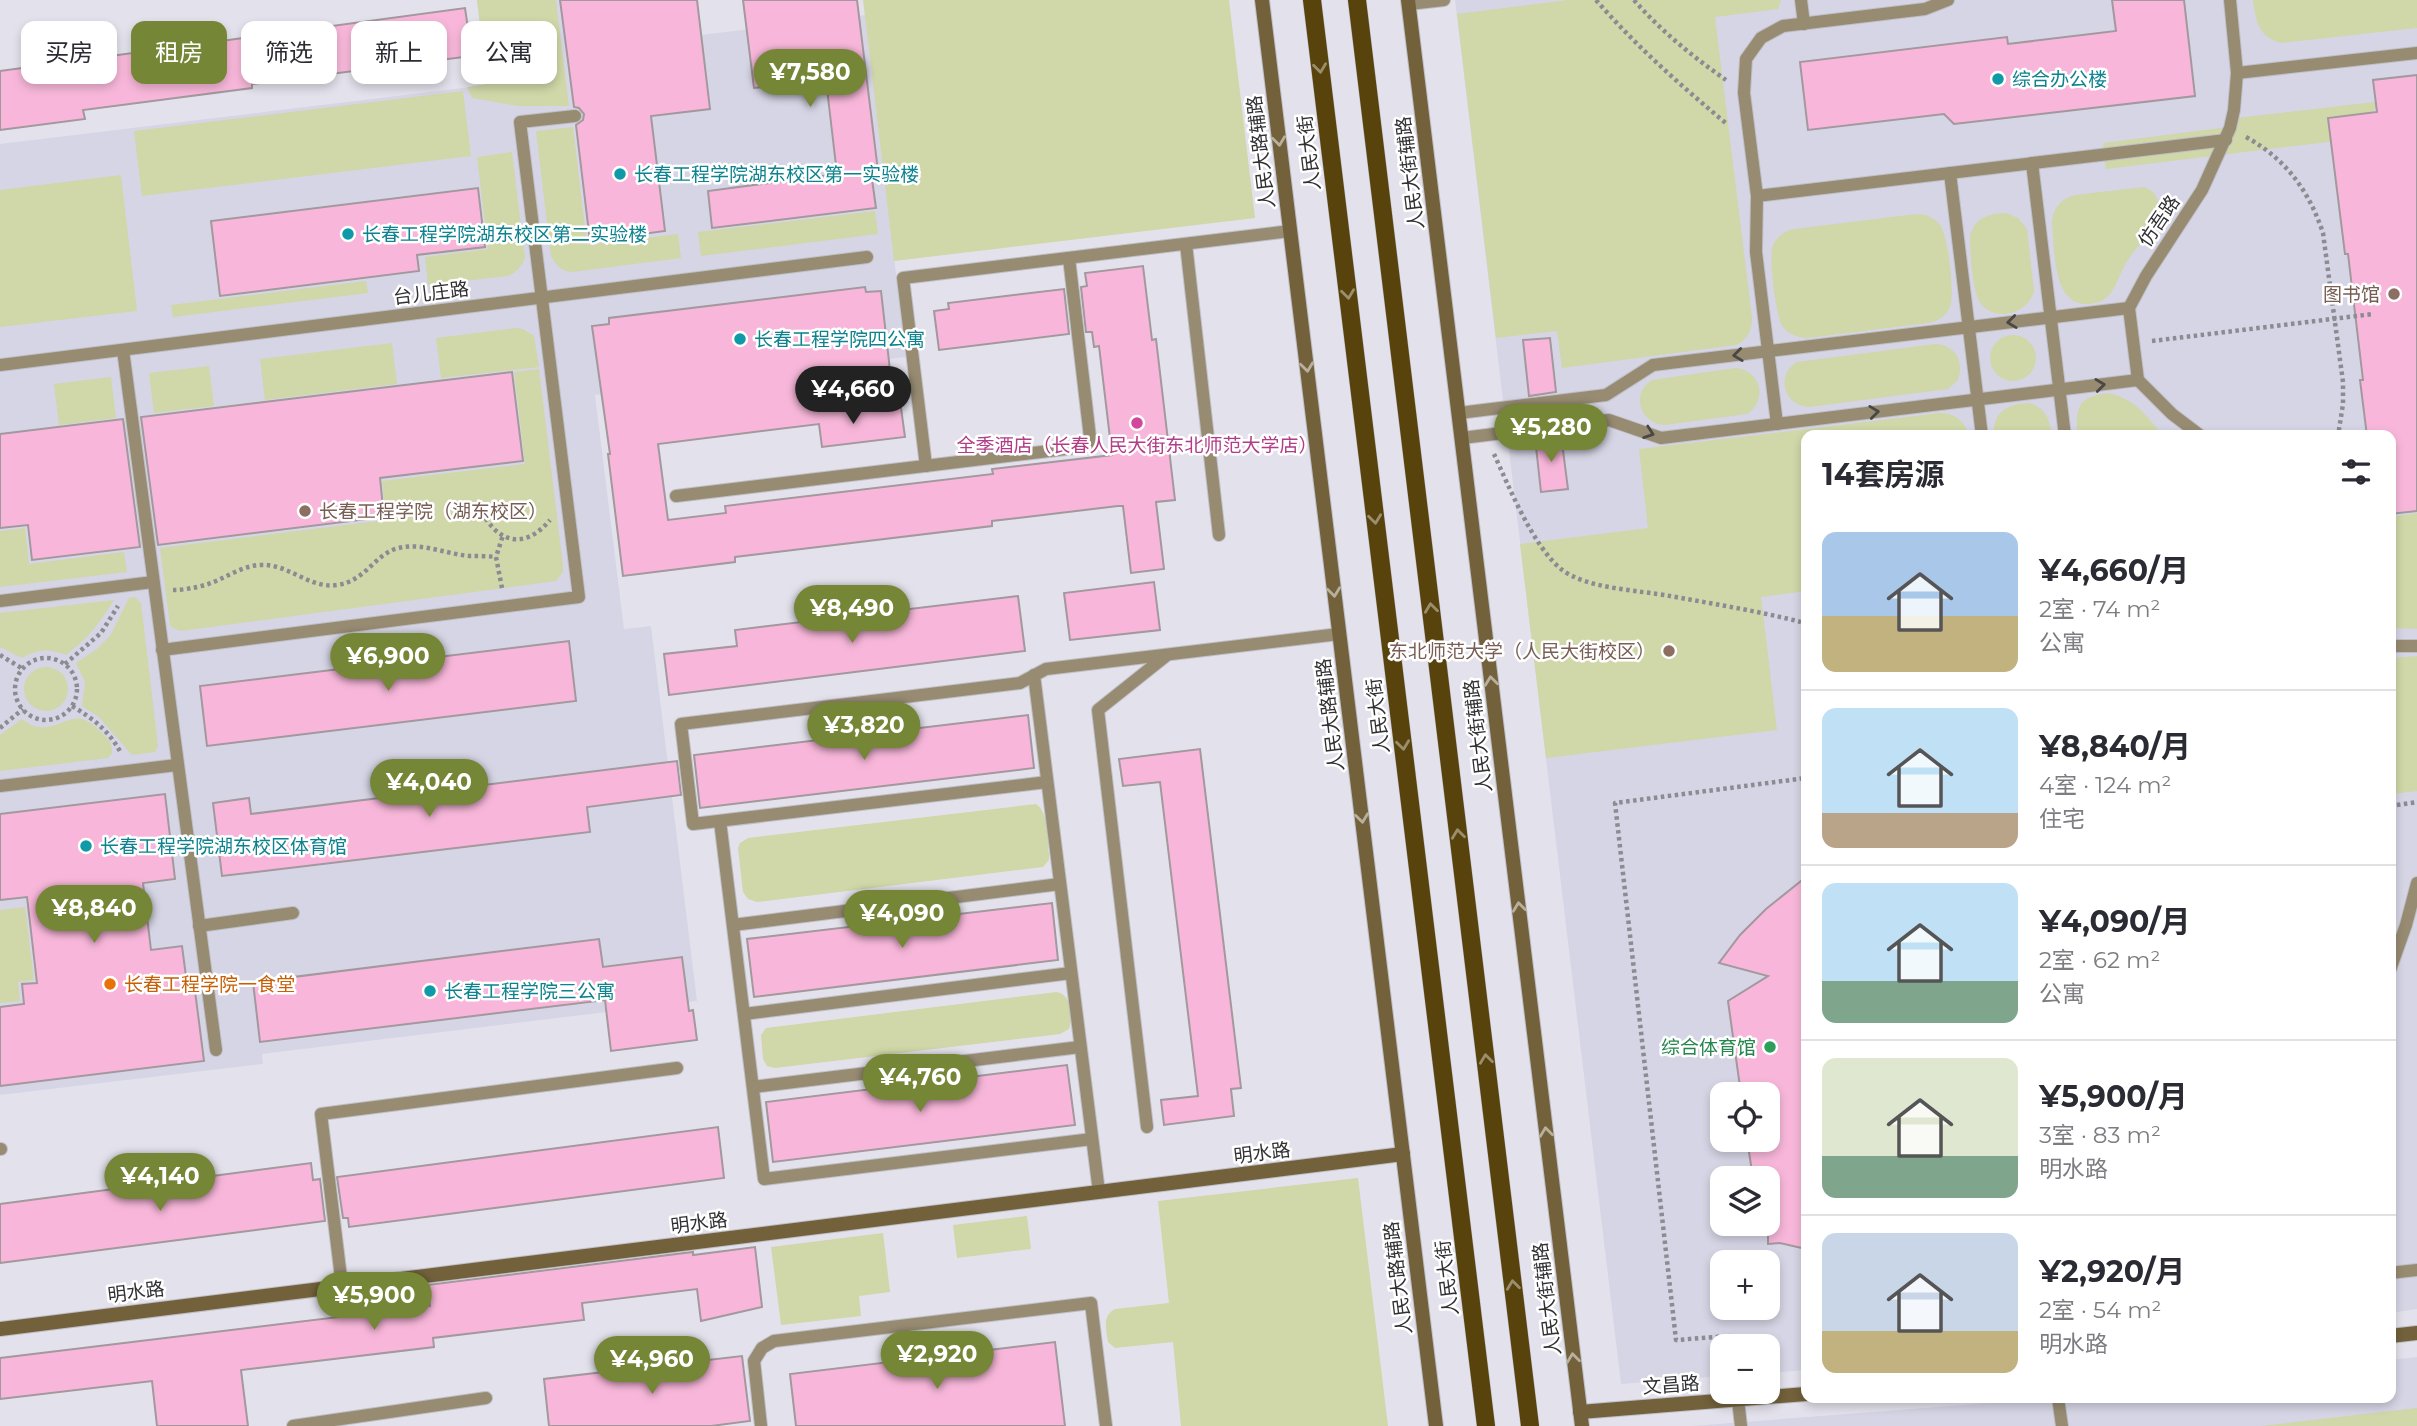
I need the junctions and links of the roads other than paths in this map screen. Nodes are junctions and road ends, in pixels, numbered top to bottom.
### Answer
1 (1262, 0) edge
2 (1312, 0) edge
3 (1357, 0) edge
4 (1444, 0) edge
5 (1801, 0) edge
6 (1948, 0) edge
7 (2230, 0) edge
8 (1409, 2) edge
9 (1804, 23) junction
10 (2417, 52) edge
11 (2237, 73) junction
12 (575, 116) dead end
13 (2228, 134) junction
14 (2032, 163) junction
15 (1950, 173) junction
16 (1756, 196) junction
17 (1290, 231) junction
18 (1186, 244) junction
19 (867, 257) dead end
20 (1069, 258) junction
21 (542, 299) junction
22 (2129, 308) junction
23 (2051, 317) junction
24 (1969, 327) junction
25 (123, 350) junction
26 (1768, 352) junction
27 (0, 365) edge
28 (2137, 380) junction
29 (2060, 390) junction
30 (1977, 399) junction
31 (1459, 413) junction
32 (1777, 424) junction
33 (1981, 430) edge
34 (2064, 430) edge
35 (2193, 430) edge
36 (1462, 438) junction
37 (926, 466) junction
38 (676, 496) dead end
39 (1219, 536) dead end
40 (154, 586) junction
41 (0, 601) edge
42 (1339, 634) junction
43 (2396, 646) edge
44 (2417, 646) edge
45 (162, 650) junction
46 (1167, 654) junction
47 (1034, 675) junction
48 (177, 765) junction
49 (1047, 782) junction
50 (0, 786) edge
51 (720, 821) junction
52 (2417, 883) edge
53 (1060, 884) junction
54 (293, 913) dead end
55 (733, 925) junction
56 (199, 926) junction
57 (2396, 953) edge
58 (1071, 973) junction
59 (744, 1014) junction
60 (1080, 1046) junction
61 (216, 1050) dead end
62 (677, 1068) dead end
63 (753, 1087) junction
64 (1147, 1126) dead end
65 (1092, 1139) junction
66 (1403, 1154) junction
67 (1099, 1192) junction
68 (2417, 1270) edge
69 (2396, 1272) edge
70 (342, 1286) junction
71 (0, 1329) edge
72 (2417, 1333) edge
73 (2396, 1335) edge
74 (1801, 1394) edge
75 (1780, 1396) edge
76 (486, 1398) dead end
77 (1710, 1403) edge
78 (2059, 1403) edge
79 (1738, 1404) edge
80 (1581, 1419) edge
81 (293, 1426) edge
82 (761, 1426) edge
83 (1106, 1426) edge
84 (1436, 1426) edge
85 (1486, 1426) edge
86 (1530, 1426) edge
87 (1741, 1426) edge
88 (2062, 1426) edge

1 -> 17 main road, 人民大路辅路
2 -> 85 main road, 人民大街
86 -> 3 main road
4 - 8 lane
5 - 9 lane
6 - 9 lane
7 - 11 lane, 仿吾路
8 - 31 main road, 人民大街辅路
9 - 16 lane
10 - 11 lane
11 - 13 lane, 仿吾路
12 - 21 lane
13 - 14 lane
13 - 22 lane, 仿吾路
14 - 15 lane
14 - 23 lane
15 - 16 lane
15 - 24 lane
16 - 26 lane
17 - 18 lane
17 -> 42 main road, 人民大路辅路
18 - 20 lane
18 - 39 lane
19 - 21 lane, 台儿庄路
20 - 37 lane
20 - 37 lane
21 - 25 lane, 台儿庄路
21 - 45 lane
22 - 23 lane
22 - 28 lane
23 -> 24 lane
23 - 29 lane
24 - 26 lane
24 - 30 lane
25 - 27 lane, 台儿庄路
25 - 40 lane
26 -> 31 lane
26 - 32 lane
29 -> 28 lane
28 - 35 lane
29 - 30 lane
29 - 34 lane
32 -> 30 lane
30 - 33 lane
31 - 36 main road, 人民大街辅路
36 -> 32 lane
80 -> 36 main road, 人民大街辅路
37 - 38 lane
40 - 41 lane
40 - 45 lane
42 - 46 lane
42 -> 66 main road, 人民大路辅路
43 - 44 lane
45 - 48 lane
46 - 47 lane
46 - 64 lane
47 - 49 lane
47 - 51 lane
48 - 50 lane
48 - 56 lane
49 - 51 lane
49 - 53 lane
51 - 55 lane
52 - 57 lane
53 - 55 lane
53 - 58 lane
54 - 56 lane
55 - 59 lane
56 - 61 lane
58 - 59 lane
58 - 60 lane
59 - 63 lane
60 - 63 lane
60 - 65 lane
62 - 70 lane
63 - 65 lane
65 - 67 lane
66 - 67 main road, 明水路
66 - 84 main road, 人民大路辅路
67 - 70 main road, 明水路
68 - 69 lane
70 - 71 main road, 明水路
72 - 73 main road
74 - 75 main road, 文昌路
76 - 81 lane
77 - 80 main road, 文昌路
78 - 88 lane
79 - 87 lane
82 - 83 lane

